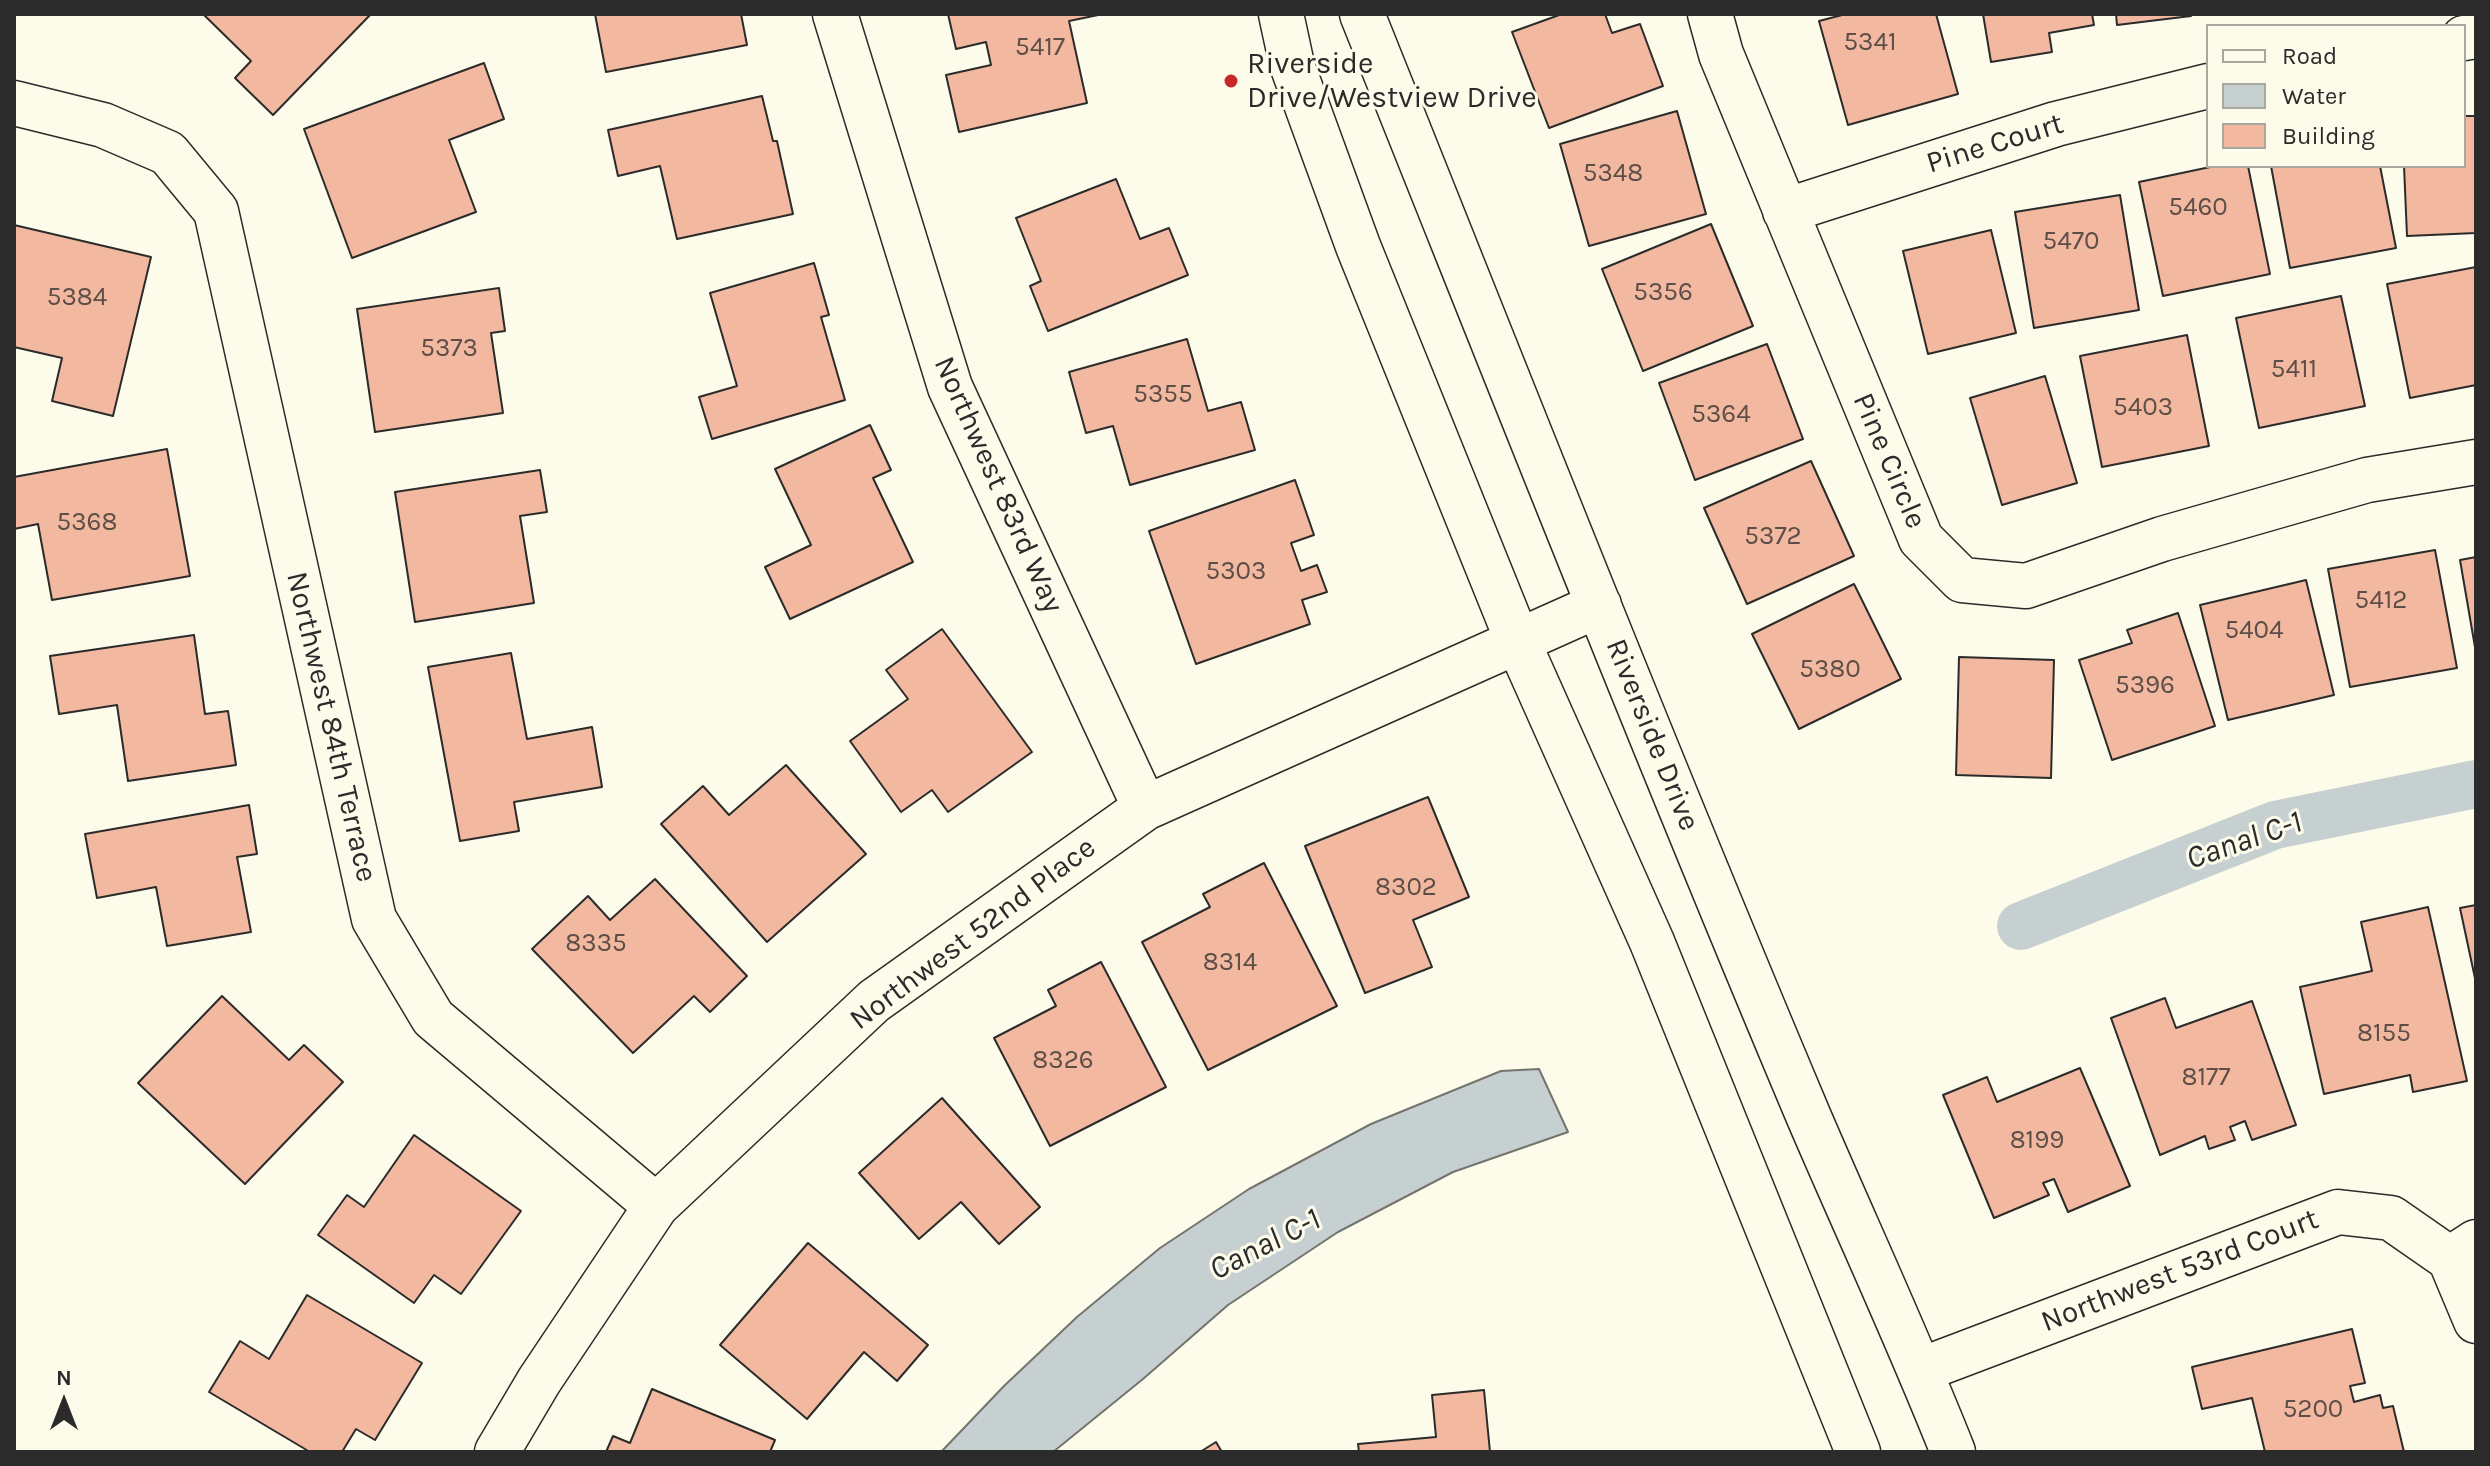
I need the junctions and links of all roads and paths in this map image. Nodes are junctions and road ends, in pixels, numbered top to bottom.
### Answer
1 (835, 14) edge
2 (1281, 14) edge
3 (1362, 14) edge
4 (1710, 14) edge
5 (2206, 86) edge
6 (14, 103) edge
7 (1785, 211) junction
8 (2476, 462) edge
9 (1599, 605) junction
10 (1518, 642) junction
11 (1145, 808) junction
12 (656, 1206) junction
13 (2463, 1250) edge
14 (2476, 1321) edge
15 (1921, 1370) junction
16 (497, 1452) edge
17 (1858, 1452) edge
18 (1953, 1452) edge

1 - 11 street, Northwest 83rd Way
2 - 10 street
3 - 9 street, Riverside Drive
4 - 7 street, Pine Circle
5 - 7 street, Pine Court
6 - 12 street, Northwest 84th Terrace
7 - 8 street, Pine Circle
9 - 10 street, Northwest 52nd Place
9 - 15 street, Riverside Drive
10 - 11 street, Northwest 52nd Place
10 - 17 street
11 - 12 street, Northwest 52nd Place
12 - 16 street, Northwest 52nd Place
13 - 14 street
13 - 15 street, Northwest 53rd Court
15 - 18 street, Riverside Drive

